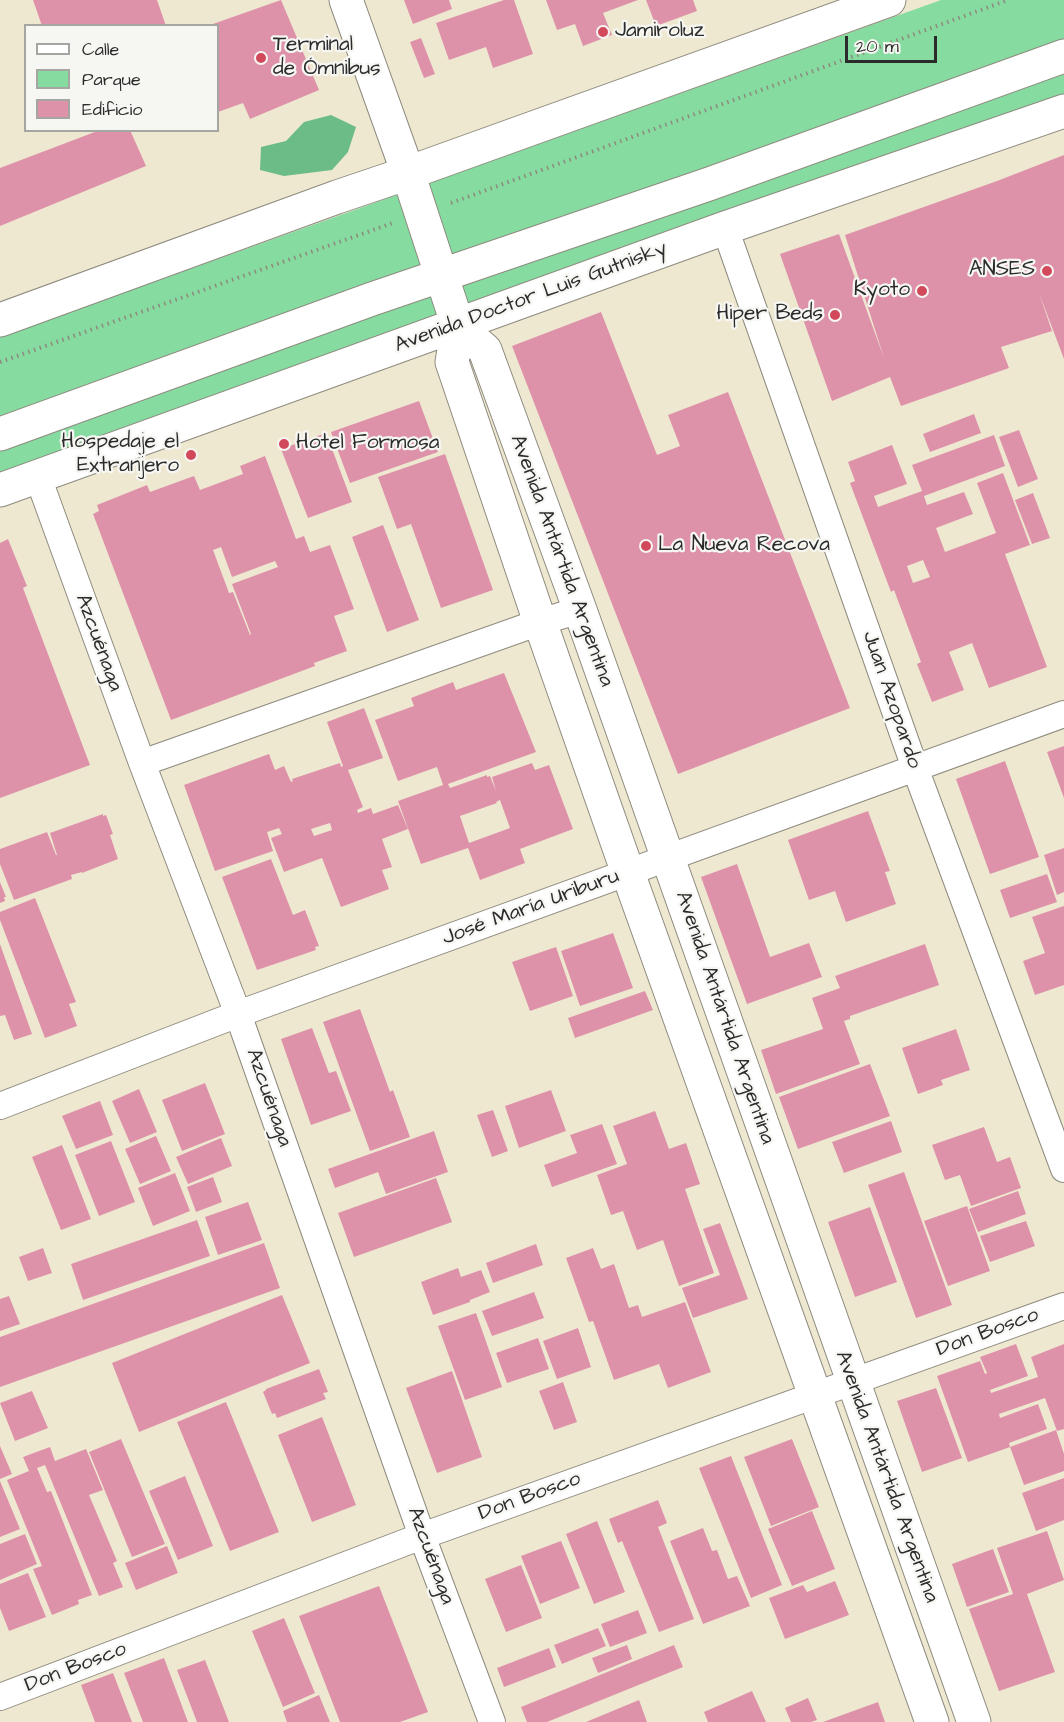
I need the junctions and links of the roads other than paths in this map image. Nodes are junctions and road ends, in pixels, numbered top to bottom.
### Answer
1 (346, 0) edge
2 (889, 0) edge
3 (1064, 56) edge
4 (1064, 111) edge
5 (408, 173) junction
6 (725, 228) junction
7 (441, 275) junction
8 (0, 320) edge
9 (458, 326) junction
10 (0, 434) edge
11 (38, 477) junction
12 (0, 490) edge
13 (580, 610) junction
14 (540, 622) junction
15 (1064, 714) edge
16 (142, 763) junction
17 (915, 768) junction
18 (668, 858) junction
19 (628, 873) junction
20 (238, 1014) junction
21 (0, 1106) edge
22 (1064, 1169) edge
23 (1064, 1306) edge
24 (853, 1382) junction
25 (814, 1394) junction
26 (422, 1536) junction
27 (0, 1697) edge
28 (492, 1722) edge
29 (932, 1722) edge
30 (974, 1722) edge

1 - 5 main road, Avenida Antártida Argentina
2 - 5 main road
3 - 7 main road
4 - 6 main road, Avenida Doctor Luis Gutnisky
5 - 7 main road, Avenida Antártida Argentina
5 - 8 main road
6 - 9 main road, Avenida Doctor Luis Gutnisky
6 - 17 street, Juan Azopardo
7 - 9 main road, Avenida Antártida Argentina
7 - 10 main road
9 - 11 main road, Avenida Doctor Luis Gutnisky
9 - 13 main road, Avenida Antártida Argentina
9 - 14 main road, Avenida Antártida Argentina
11 - 12 main road, Avenida Doctor Luis Gutnisky
11 - 16 street, Azcuénaga
13 - 14 street
13 - 18 main road, Avenida Antártida Argentina
14 - 16 street
14 - 19 main road, Avenida Antártida Argentina
15 - 17 street, José María Uriburu
16 - 20 street, Azcuénaga
17 - 18 street, José María Uriburu
17 - 22 street, Juan Azopardo
18 - 19 street, José María Uriburu
18 - 24 main road, Avenida Antártida Argentina
19 - 20 street, José María Uriburu
19 - 25 main road, Avenida Antártida Argentina
20 - 21 street, José María Uriburu
20 - 26 street, Azcuénaga
23 - 24 street, Don Bosco
24 - 25 street, Don Bosco
24 - 30 main road, Avenida Antártida Argentina
25 - 26 street, Don Bosco
25 - 29 main road, Avenida Antártida Argentina
26 - 27 street, Don Bosco
26 - 28 street, Azcuénaga

